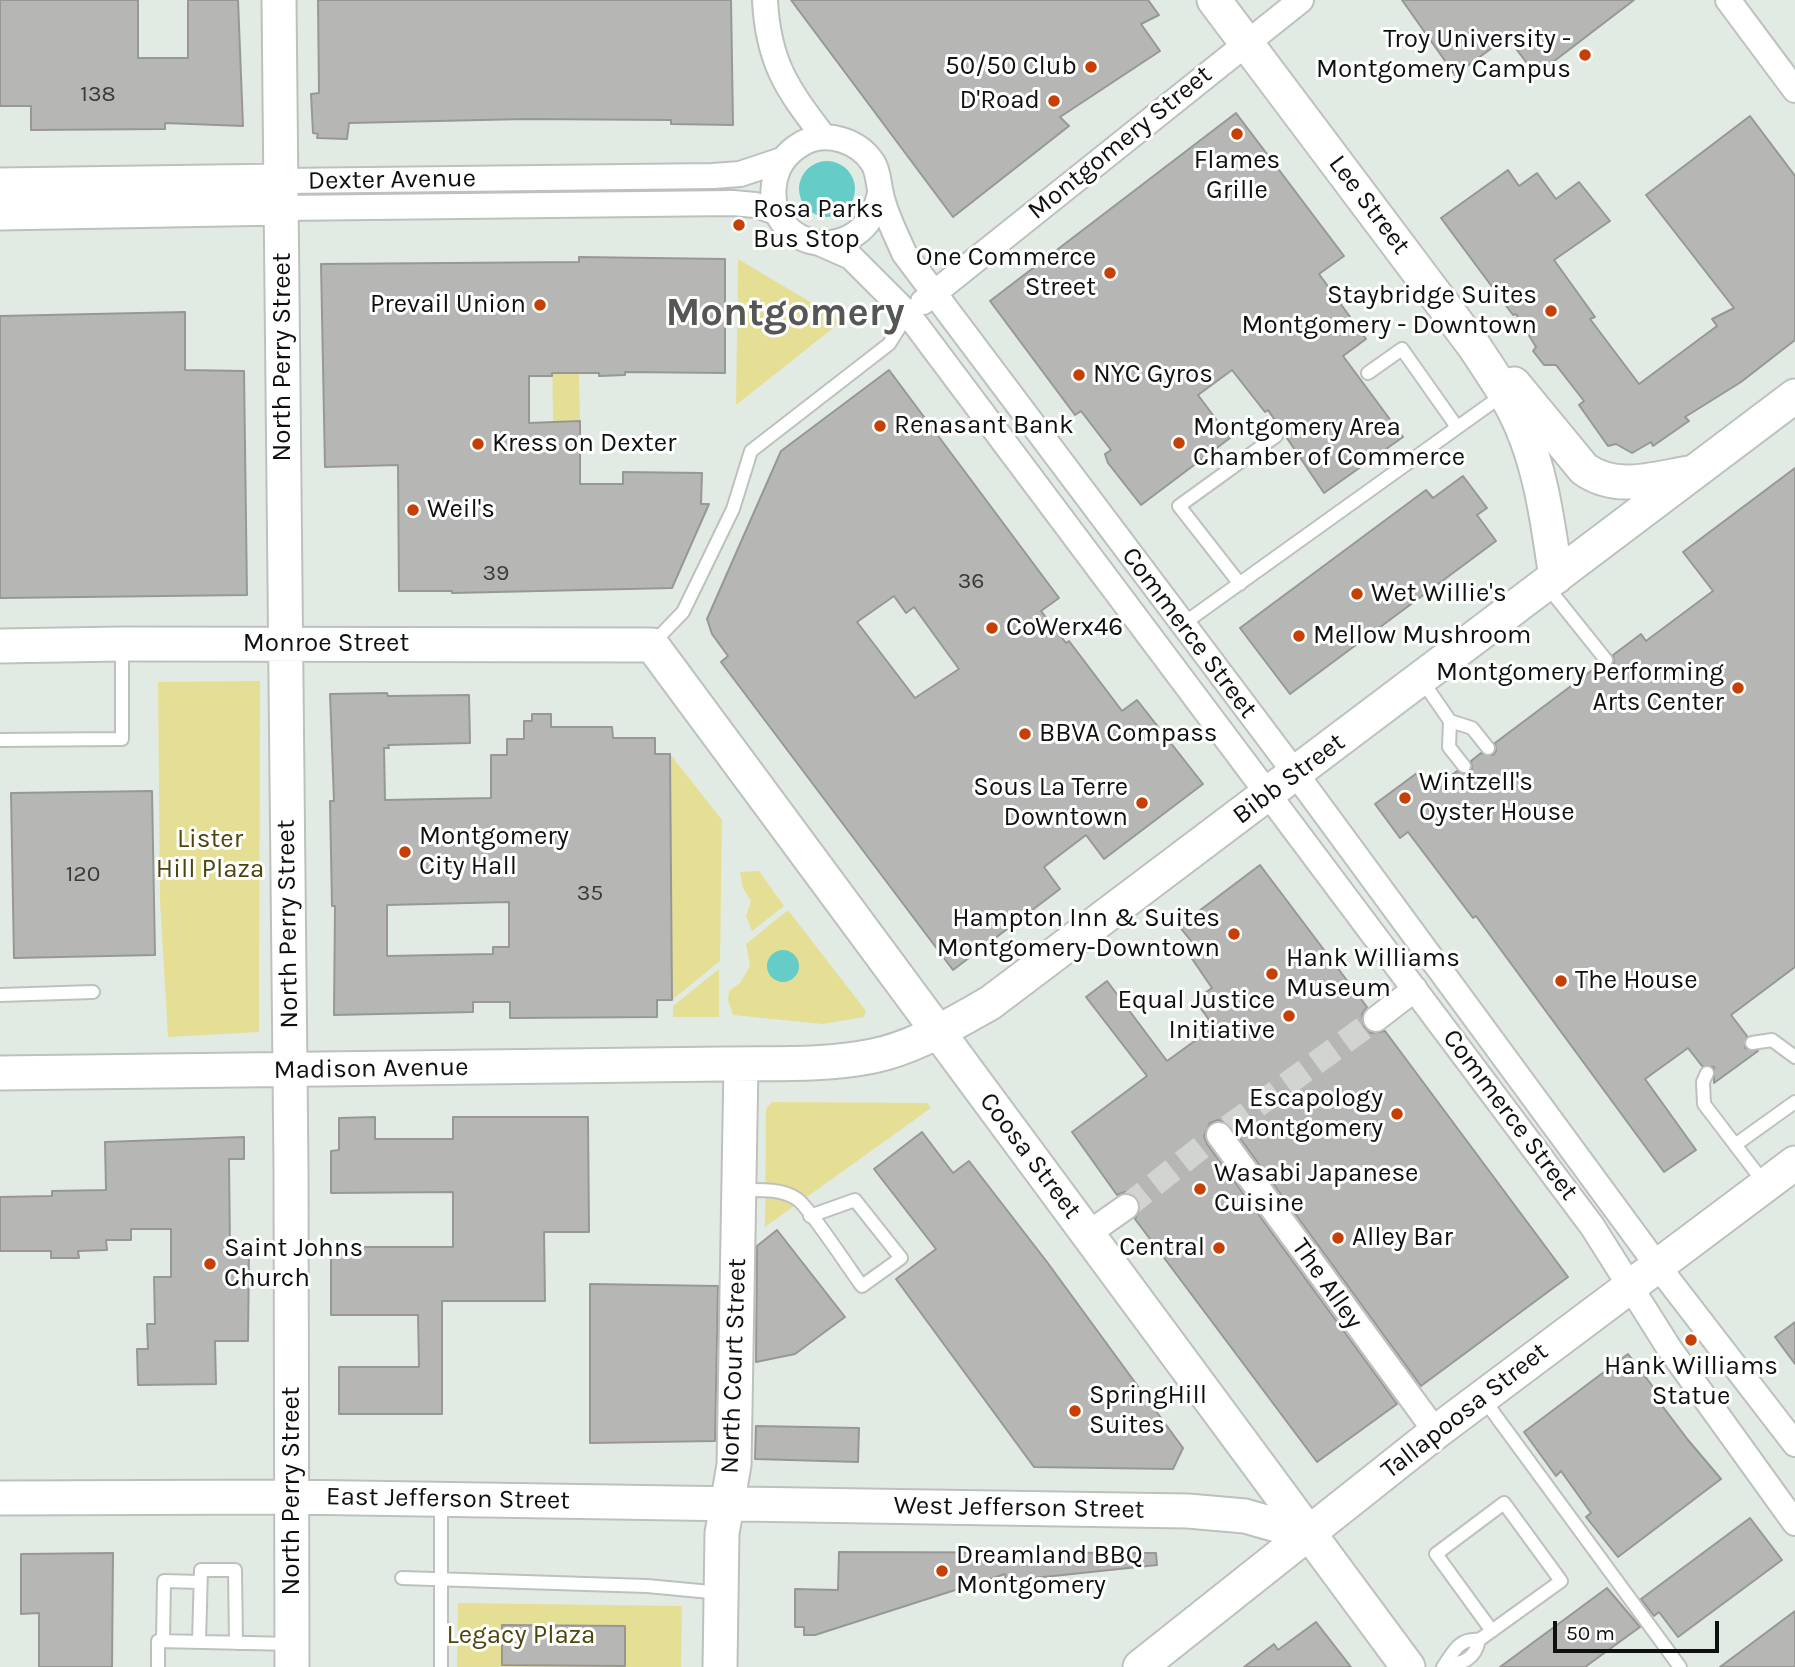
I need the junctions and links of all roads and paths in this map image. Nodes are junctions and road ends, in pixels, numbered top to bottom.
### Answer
1 (279, 0) edge
2 (765, 0) edge
3 (1214, 0) edge
4 (1301, 0) edge
5 (1728, 0) edge
6 (1245, 41) junction
7 (1795, 89) edge
8 (824, 137) junction
9 (782, 160) junction
10 (0, 186) edge
11 (880, 193) junction
12 (282, 194) junction
13 (0, 213) edge
14 (779, 213) junction
15 (818, 243) junction
16 (934, 293) junction
17 (908, 314) junction
18 (1368, 373) dead end
19 (1510, 389) junction
20 (1795, 396) edge
21 (1457, 427) junction
22 (1276, 436) dead end
23 (1695, 472) junction
24 (1551, 581) junction
25 (1240, 584) junction
26 (1183, 624) junction
27 (122, 644) junction
28 (284, 645) junction
29 (652, 645) junction
30 (0, 646) edge
31 (1606, 660) dead end
32 (1421, 679) junction
33 (1450, 721) junction
34 (0, 740) edge
35 (1488, 748) dead end
36 (1464, 766) dead end
37 (1296, 774) junction
38 (1269, 794) junction
39 (1415, 989) junction
40 (93, 992) dead end
41 (0, 995) edge
42 (1376, 1019) tunnel mouth
43 (937, 1032) junction
44 (1752, 1043) dead end
45 (1795, 1057) edge
46 (741, 1064) junction
47 (290, 1070) junction
48 (0, 1073) edge
49 (1707, 1073) dead end
50 (1795, 1102) edge
51 (1218, 1135) dead end
52 (1735, 1145) junction
53 (1795, 1163) edge
54 (1766, 1185) junction
55 (738, 1190) junction
56 (1126, 1207) tunnel mouth
57 (810, 1216) junction
58 (1089, 1233) junction
59 (1657, 1265) junction
60 (1630, 1285) junction
61 (1482, 1397) junction
62 (1436, 1432) junction
63 (1795, 1444) edge
64 (292, 1497) junction
65 (0, 1499) edge
66 (441, 1499) junction
67 (727, 1502) junction
68 (1795, 1523) edge
69 (1308, 1534) junction
70 (402, 1578) dead end
71 (443, 1580) junction
72 (200, 1582) junction
73 (721, 1593) junction
74 (1492, 1631) junction
75 (161, 1641) junction
76 (199, 1642) junction
77 (236, 1643) junction
78 (292, 1656) edge
79 (1445, 1666) edge
80 (158, 1667) edge
81 (441, 1667) edge
82 (720, 1667) edge
83 (1140, 1667) edge
84 (1408, 1667) edge
85 (1680, 1667) edge

1 - 12 main road, North Perry Street
2 - 8 street
3 - 6 main road, Lee Street
4 - 6 street, Montgomery Street
5 - 7 street
6 - 16 street, Montgomery Street
6 - 19 main road, Lee Street
8 - 9 street
8 - 11 street
9 - 12 street, Dexter Avenue
9 - 14 street
10 - 12 main road, Dexter Avenue
11 - 15 street
11 - 16 street, Commerce Street
12 - 13 main road, Dexter Avenue
12 - 14 street, Dexter Avenue
12 - 28 main road, North Perry Street
14 - 15 street
15 - 17 street, Commerce Street
16 - 17 street, Montgomery Street
16 - 26 street, Commerce Street
17 - 29 lane
17 - 38 street, Commerce Street
18 - 21 lane
19 - 21 lane
19 - 23 main road
19 - 24 main road, Lee Street
20 - 23 main road, Bibb Street
21 - 25 lane
22 - 25 lane
23 - 24 main road, Bibb Street
24 - 31 lane
24 - 32 main road, Bibb Street
25 - 26 lane
26 - 37 street, Commerce Street
27 - 28 main road, Monroe Street
27 - 30 main road, Monroe Street
27 - 34 lane
28 - 29 main road, Monroe Street
28 - 47 main road, North Perry Street
29 - 43 main road, Coosa Street
32 - 33 lane
32 - 37 main road, Bibb Street
33 - 35 lane
33 - 36 lane
37 - 38 main road, Bibb Street
37 - 59 street, Commerce Street
38 - 39 street, Commerce Street
38 - 43 main road, Bibb Street
39 - 42 street
39 - 60 street, Commerce Street
40 - 41 lane
43 - 46 main road, Bibb Street
43 - 58 main road, Coosa Street
44 - 45 lane
46 - 47 main road, Madison Avenue
46 - 55 main road, North Court Street
47 - 48 main road, Madison Avenue
47 - 64 main road, North Perry Street
49 - 52 lane
50 - 52 lane
51 - 62 street, The Alley
52 - 54 lane
53 - 54 main road, Tallapoosa Street
54 - 59 main road, Tallapoosa Street
55 - 57 lane
55 - 67 main road, North Court Street
56 - 58 street
57 - 57 lane
58 - 69 main road, Coosa Street
59 - 60 main road, Tallapoosa Street
59 - 63 street, Commerce Street
60 - 61 main road, Tallapoosa Street
60 - 68 street, Commerce Street
61 - 62 main road, Tallapoosa Street
61 - 85 lane
62 - 69 main road, Tallapoosa Street
64 - 65 main road, East Jefferson Street
64 - 66 main road, East Jefferson Street
64 - 78 main road, North Perry Street
66 - 67 main road, East Jefferson Street
66 - 71 lane
67 - 69 main road, West Jefferson Street
67 - 73 main road, North Court Street
69 - 83 main road, Tallapoosa Street
69 - 84 main road, Coosa Street
70 - 71 lane
71 - 73 lane
71 - 81 lane
72 - 75 lane
72 - 76 lane
72 - 77 lane
73 - 82 main road, North Court Street
74 - 74 lane
74 - 79 lane
75 - 76 lane
75 - 80 lane
76 - 77 lane
77 - 78 lane

